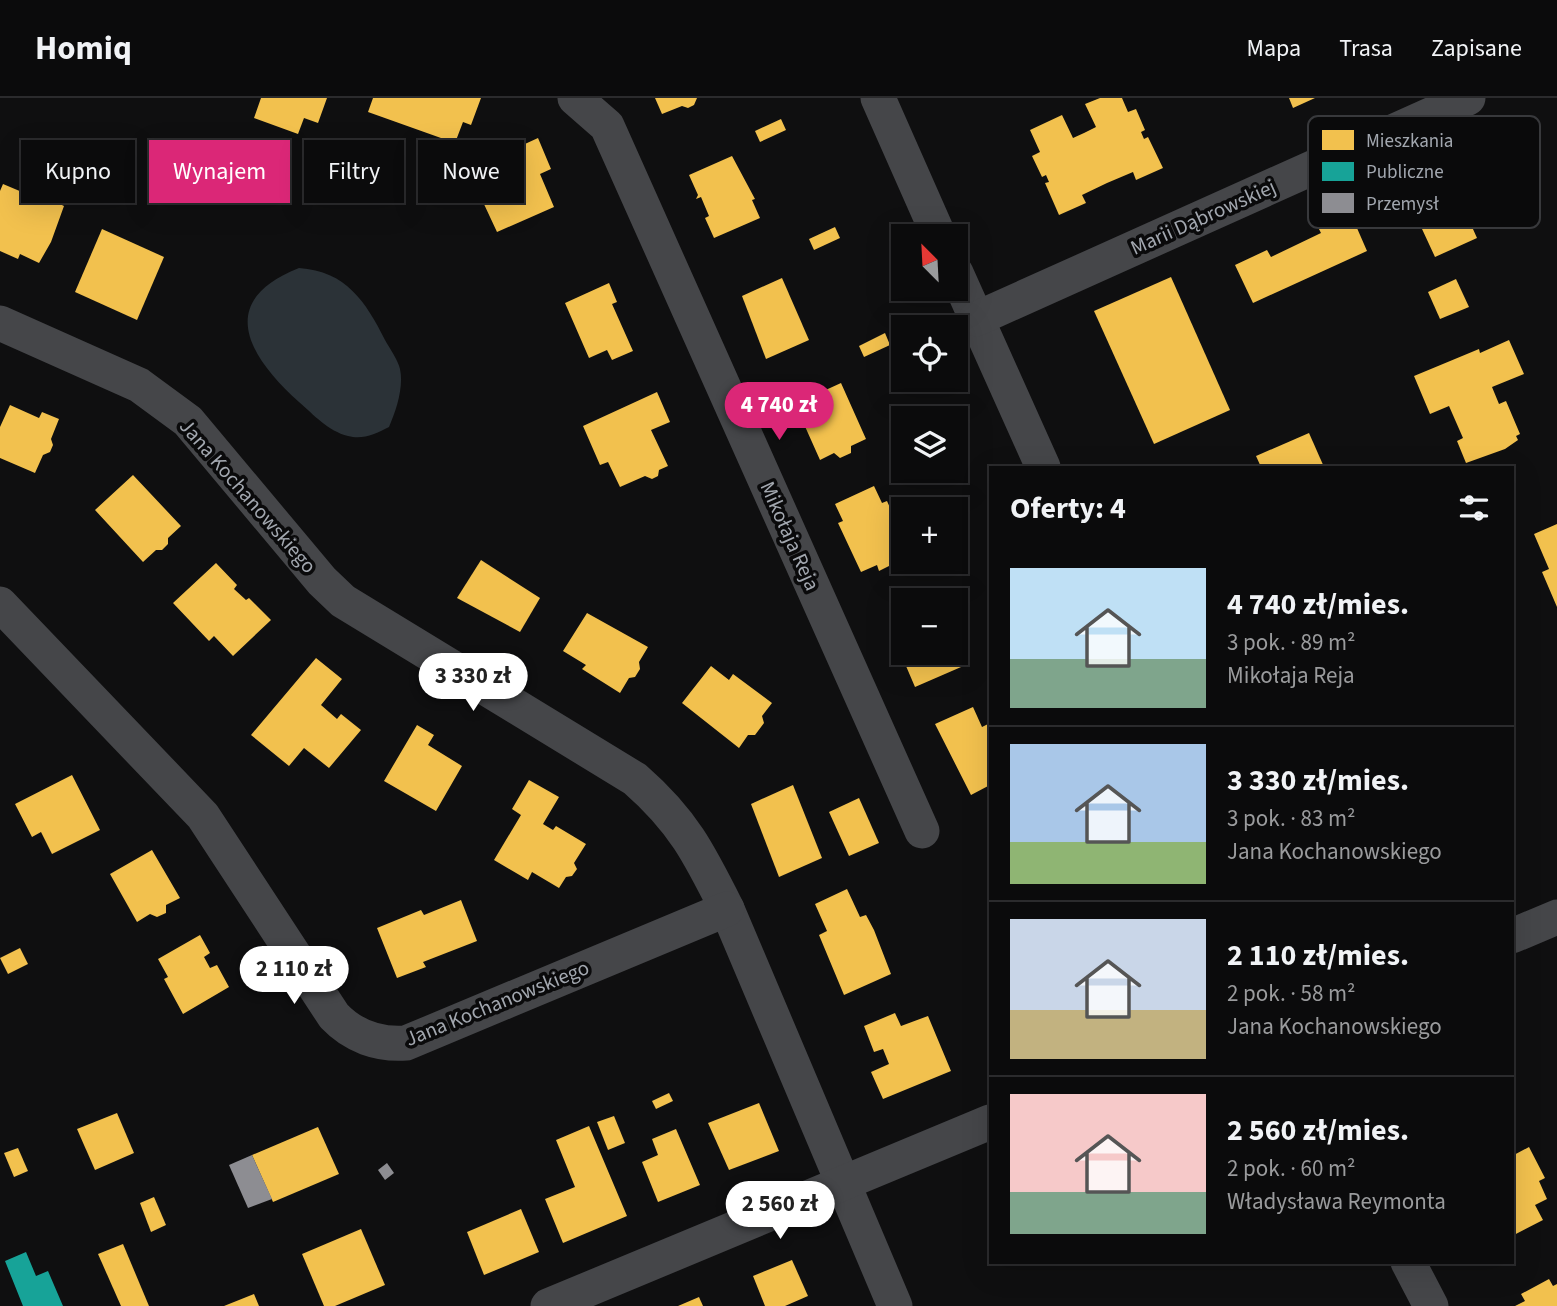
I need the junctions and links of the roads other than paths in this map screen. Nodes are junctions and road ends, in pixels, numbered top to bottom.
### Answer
1 (575, 98) edge
2 (878, 98) edge
3 (1468, 98) edge
4 (1428, 116) edge
5 (1308, 170) edge
6 (934, 224) edge
7 (968, 301) edge
8 (976, 319) junction
9 (0, 323) edge
10 (1043, 466) edge
11 (0, 604) edge
12 (922, 831) dead end
13 (727, 909) junction
14 (1557, 917) edge
15 (1514, 935) edge
16 (989, 1122) edge
17 (845, 1184) junction
18 (1409, 1264) edge
19 (548, 1306) edge
20 (895, 1306) edge
21 (1431, 1306) edge

1 - 12 street, Mikołaja Reja
2 - 6 street
3 - 4 street, Marii Dąbrowskiej
5 - 8 street, Marii Dąbrowskiej
7 - 8 street
8 - 10 street
9 - 13 street, Jana Kochanowskiego
11 - 13 street, Jana Kochanowskiego
13 - 17 street, Jana Kochanowskiego
14 - 15 street
16 - 17 street
17 - 19 street
17 - 20 street, Jana Kochanowskiego
18 - 21 street

